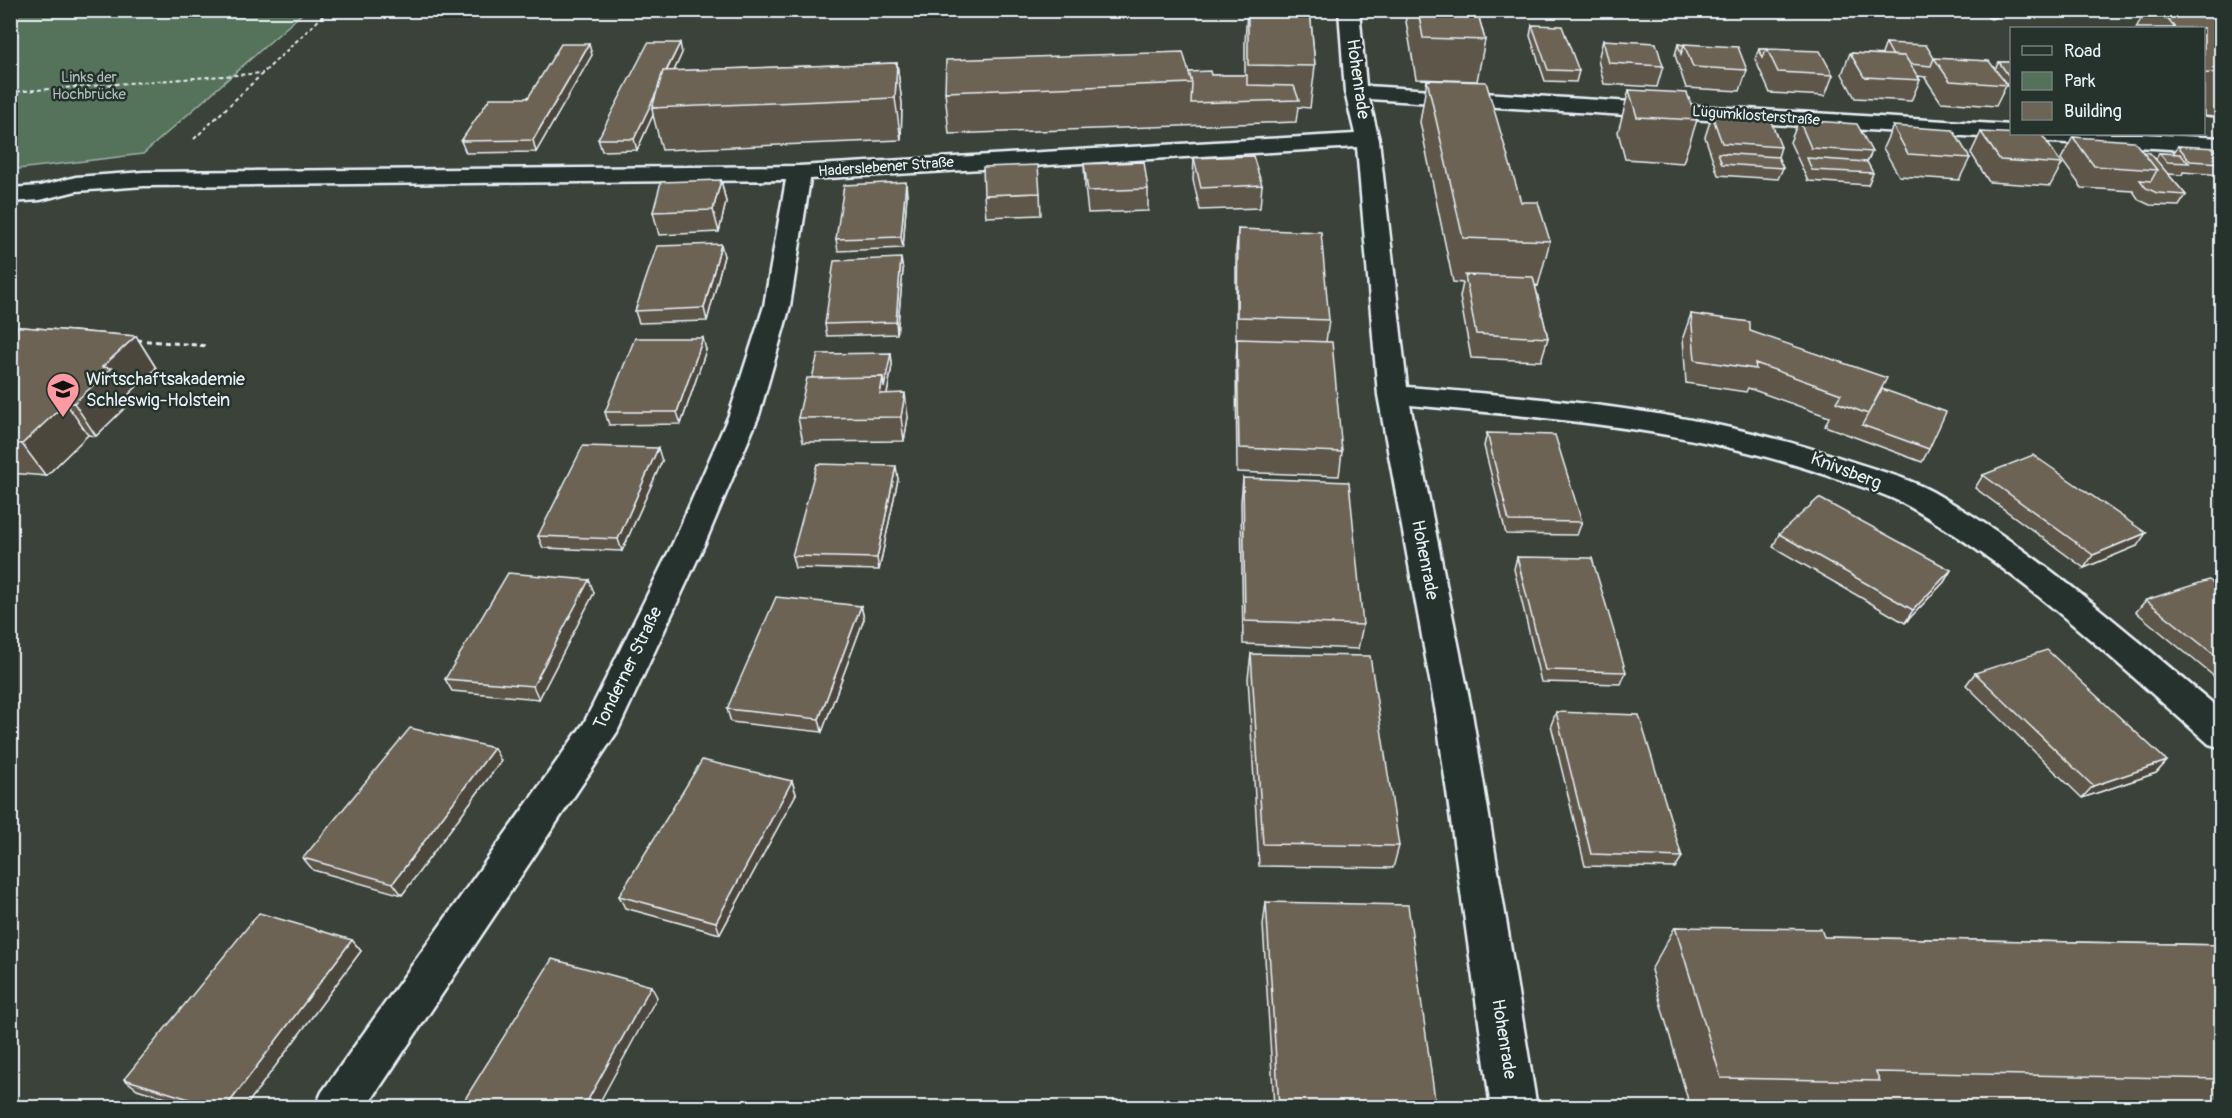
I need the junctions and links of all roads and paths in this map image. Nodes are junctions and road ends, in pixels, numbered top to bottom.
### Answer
1 (329, 10) edge
2 (1349, 10) edge
3 (263, 73) junction
4 (10, 92) edge
5 (1356, 92) junction
6 (2010, 132) edge
7 (2050, 135) edge
8 (1368, 140) junction
9 (2222, 145) edge
10 (799, 173) junction
11 (144, 178) junction
12 (10, 195) edge
13 (126, 339) edge
14 (208, 346) dead end
15 (1393, 396) junction
16 (2222, 732) edge
17 (338, 1107) edge
18 (1514, 1107) edge

1 - 3 path
2 - 5 street, Hohenrade
3 - 4 path
3 - 11 path
5 - 6 street, Lügumklosterstraße
5 - 8 street, Hohenrade
7 - 9 street
8 - 10 street, Haderslebener Straße
8 - 15 street, Hohenrade
10 - 11 street, Haderslebener Straße
10 - 17 street, Tonderner Straße
11 - 12 street, Haderslebener Straße
13 - 14 path
15 - 16 street, Knivsberg
15 - 18 street, Hohenrade

